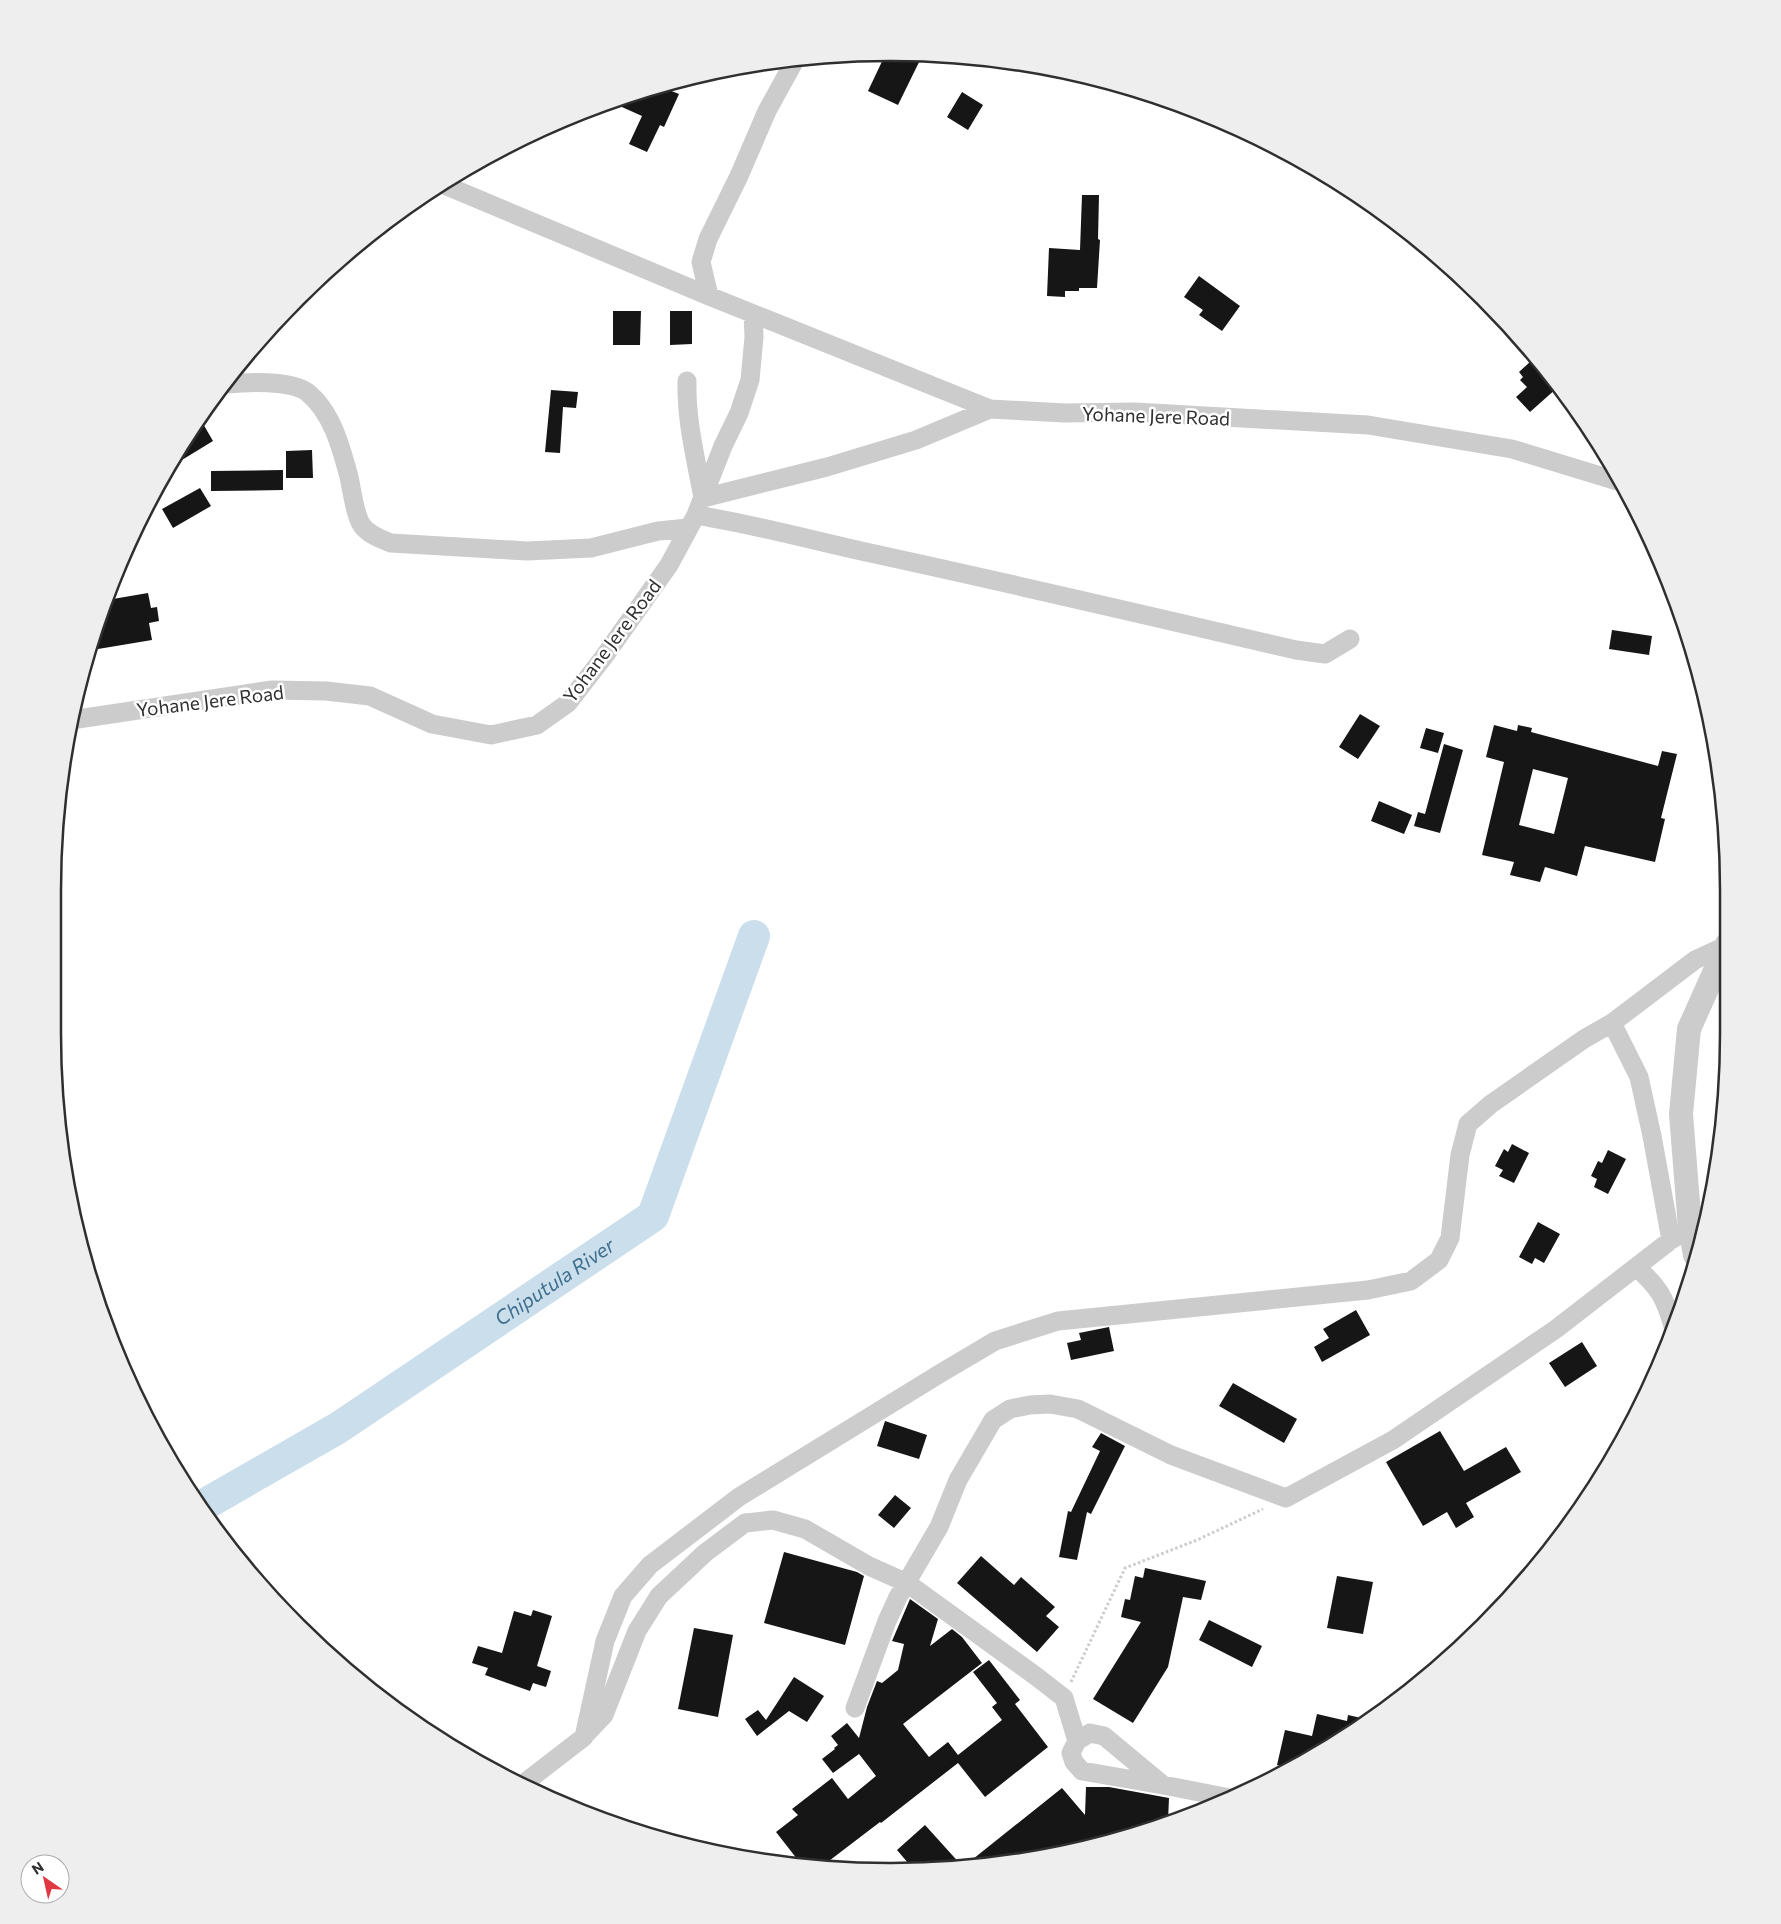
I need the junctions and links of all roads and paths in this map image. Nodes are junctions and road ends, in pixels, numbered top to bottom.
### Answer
1 (791, 67) edge
2 (451, 188) edge
3 (709, 296) junction
4 (753, 314) junction
5 (687, 381) dead end
6 (235, 384) edge
7 (990, 409) junction
8 (1610, 478) edge
9 (703, 498) junction
10 (692, 522) junction
11 (1350, 639) dead end
12 (80, 719) edge
13 (1720, 948) edge
14 (1720, 959) edge
15 (1612, 1024) junction
16 (1681, 1234) junction
17 (1691, 1249) edge
18 (1636, 1267) junction
19 (1671, 1315) edge
20 (1286, 1498) junction
21 (906, 1583) junction
22 (1064, 1698) junction
23 (855, 1708) dead end
24 (584, 1737) junction
25 (1077, 1742) junction
26 (528, 1779) edge
27 (1163, 1785) junction
28 (1217, 1796) edge

1 - 3 street
2 - 3 street
3 - 4 street
4 - 7 street
4 - 9 street, Yohane Jere Road
5 - 9 street
6 - 10 street
7 - 8 street, Yohane Jere Road
7 - 9 street, Yohane Jere Road
9 - 10 street, Yohane Jere Road
10 - 11 street
10 - 12 street, Yohane Jere Road
13 - 15 street
14 - 16 street
15 - 16 street
15 - 24 street
16 - 17 street
16 - 18 street
18 - 19 street
18 - 20 street
20 - 21 street
20 - 22 path
21 - 22 street
21 - 23 street
21 - 24 street
22 - 25 street
24 - 26 street
25 - 27 street
25 - 27 street
27 - 28 street

